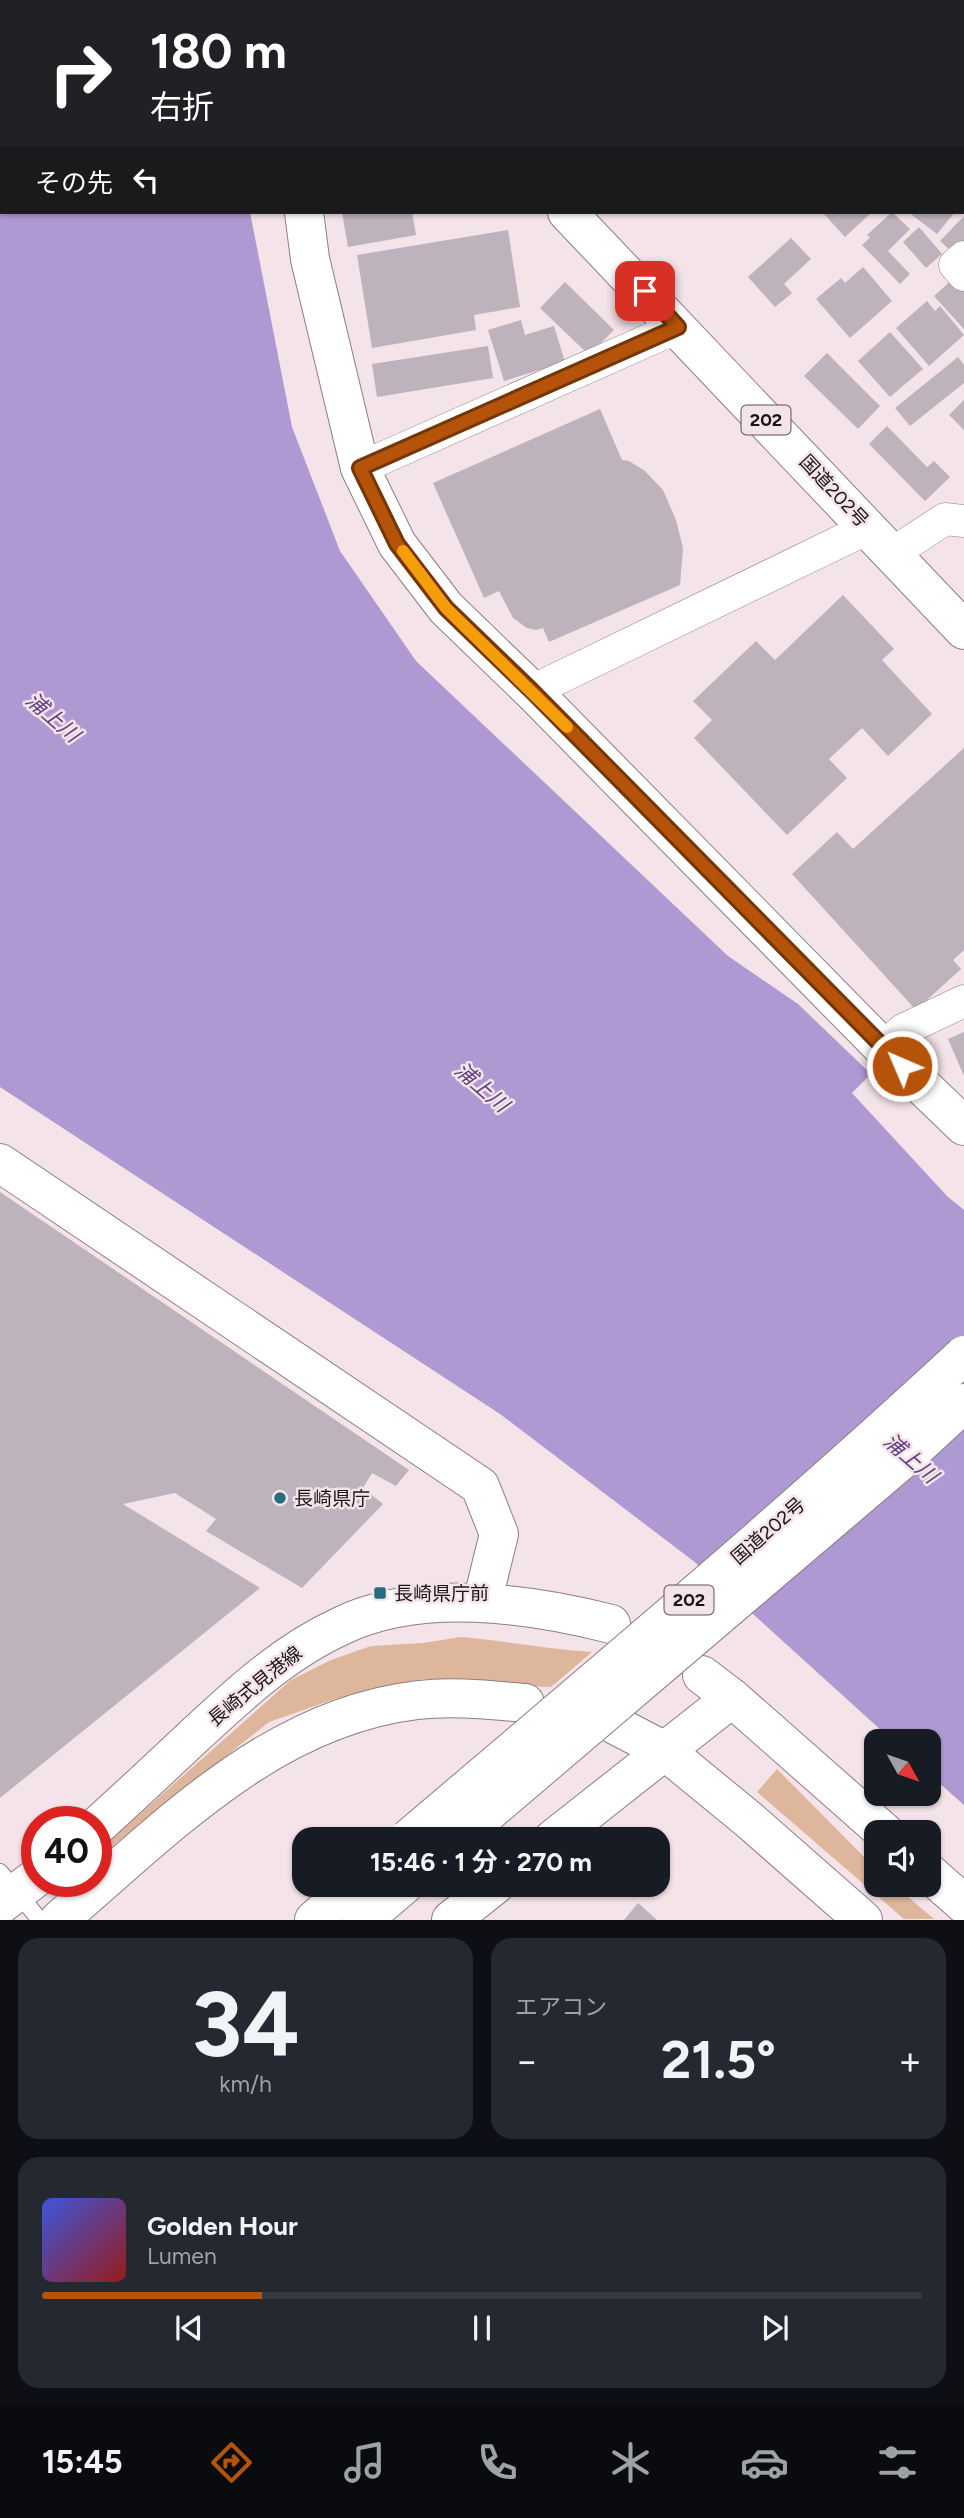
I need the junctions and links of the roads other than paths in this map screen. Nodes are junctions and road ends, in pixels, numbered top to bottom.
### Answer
1 (304, 214) edge
2 (569, 214) edge
3 (964, 257) edge
4 (964, 275) edge
5 (678, 327) junction
6 (360, 468) junction
7 (958, 514) edge
8 (881, 540) junction
9 (962, 619) edge
10 (532, 691) junction
11 (964, 1001) edge
12 (883, 1048) junction
13 (964, 1126) edge
14 (0, 1163) edge
15 (964, 1355) edge
16 (964, 1403) edge
17 (482, 1603) junction
18 (611, 1623) dead end
19 (702, 1675) dead end
20 (732, 1698) junction
21 (525, 1703) dead end
22 (615, 1725) dead end
23 (665, 1751) junction
24 (112, 1812) edge
25 (870, 1820) edge
26 (422, 1827) edge
27 (471, 1827) edge
28 (568, 1827) edge
29 (941, 1884) edge
30 (341, 1897) edge
31 (390, 1897) edge
32 (480, 1897) edge
33 (964, 1904) edge
34 (59, 1920) edge
35 (314, 1920) edge
36 (363, 1920) edge
37 (451, 1920) edge
38 (863, 1920) edge

1 - 6 main road
2 - 5 main road, 国道202号 / 202
3 - 4 street
5 - 6 street
5 - 8 main road, 国道202号 / 202
6 - 10 main road
7 - 8 street
8 - 9 main road, 国道202号 / 202
8 - 10 street
10 - 12 main road
11 - 12 street
12 - 13 main road
14 - 17 main road
15 - 26 main road, 国道202号 / 202, bridge
16 - 27 main road, 国道202号 / 202, bridge
17 - 18 main road, 長崎式見港線
17 - 24 main road, 長崎式見港線
19 - 20 main road
20 - 23 main road
20 - 25 main road
21 - 34 main road
22 - 23 main road
23 - 28 main road
23 - 38 main road
29 - 33 main road
30 - 35 main road
31 - 36 main road
32 - 37 main road

